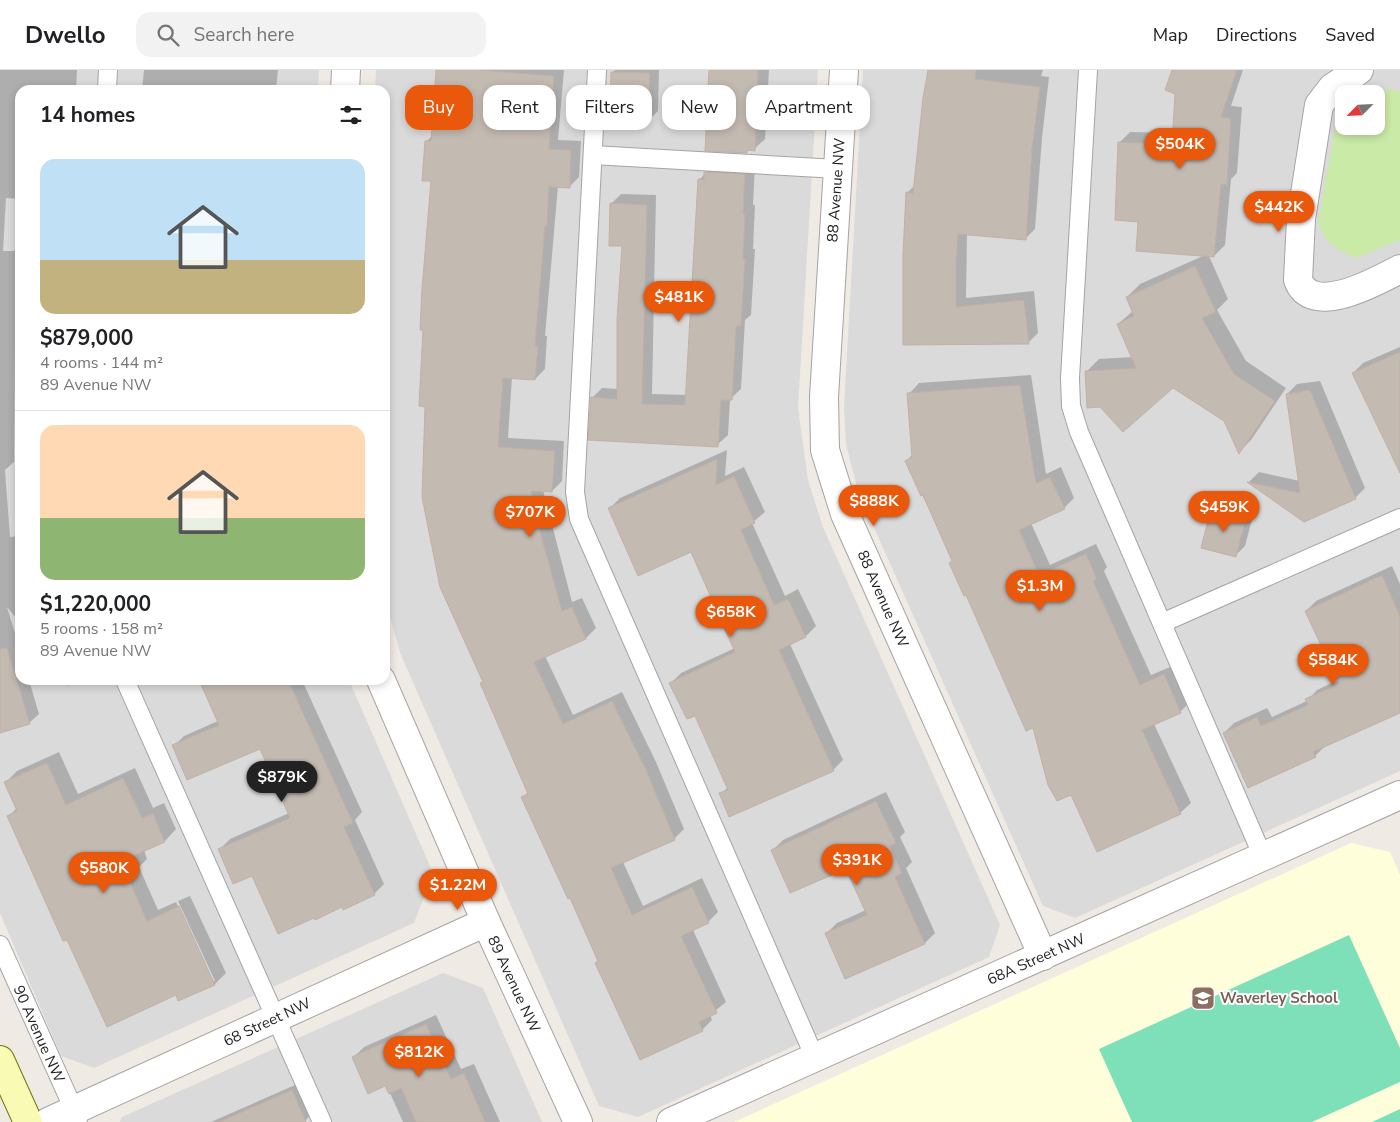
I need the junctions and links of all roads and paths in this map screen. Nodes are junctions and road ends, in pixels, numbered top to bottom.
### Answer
1 (108, 70) edge
2 (346, 70) edge
3 (597, 70) edge
4 (844, 70) edge
5 (1088, 70) edge
6 (1359, 70) edge
7 (107, 85) edge
8 (345, 85) edge
9 (593, 155) junction
10 (838, 169) junction
11 (1400, 269) edge
12 (1400, 518) edge
13 (1162, 623) junction
14 (128, 685) edge
15 (383, 685) edge
16 (1400, 795) edge
17 (1263, 857) junction
18 (486, 922) junction
19 (0, 945) edge
20 (1043, 956) junction
21 (276, 1018) junction
22 (815, 1058) junction
23 (0, 1060) edge
24 (76, 1116) edge
25 (28, 1122) edge
26 (48, 1122) edge
27 (322, 1122) edge
28 (578, 1122) edge
29 (671, 1122) edge

1 - 7 lane
2 - 8 street
3 - 9 lane
4 - 10 street, 88 Avenue NW
5 - 13 lane
6 - 11 street
9 - 10 lane
9 - 22 lane
10 - 20 street, 88 Avenue NW
12 - 13 lane
13 - 17 lane
14 - 21 lane
15 - 18 street, 89 Avenue NW
16 - 17 street, 68A Street NW
17 - 20 street, 68A Street NW
18 - 21 street, 68 Street NW
18 - 28 street, 89 Avenue NW
19 - 24 lane, 90 Avenue NW
20 - 22 street, 68A Street NW
21 - 24 street, 68 Street NW
21 - 27 lane
22 - 29 street, 68A Street NW
23 - 25 main road
24 - 26 street, 68 Street NW

